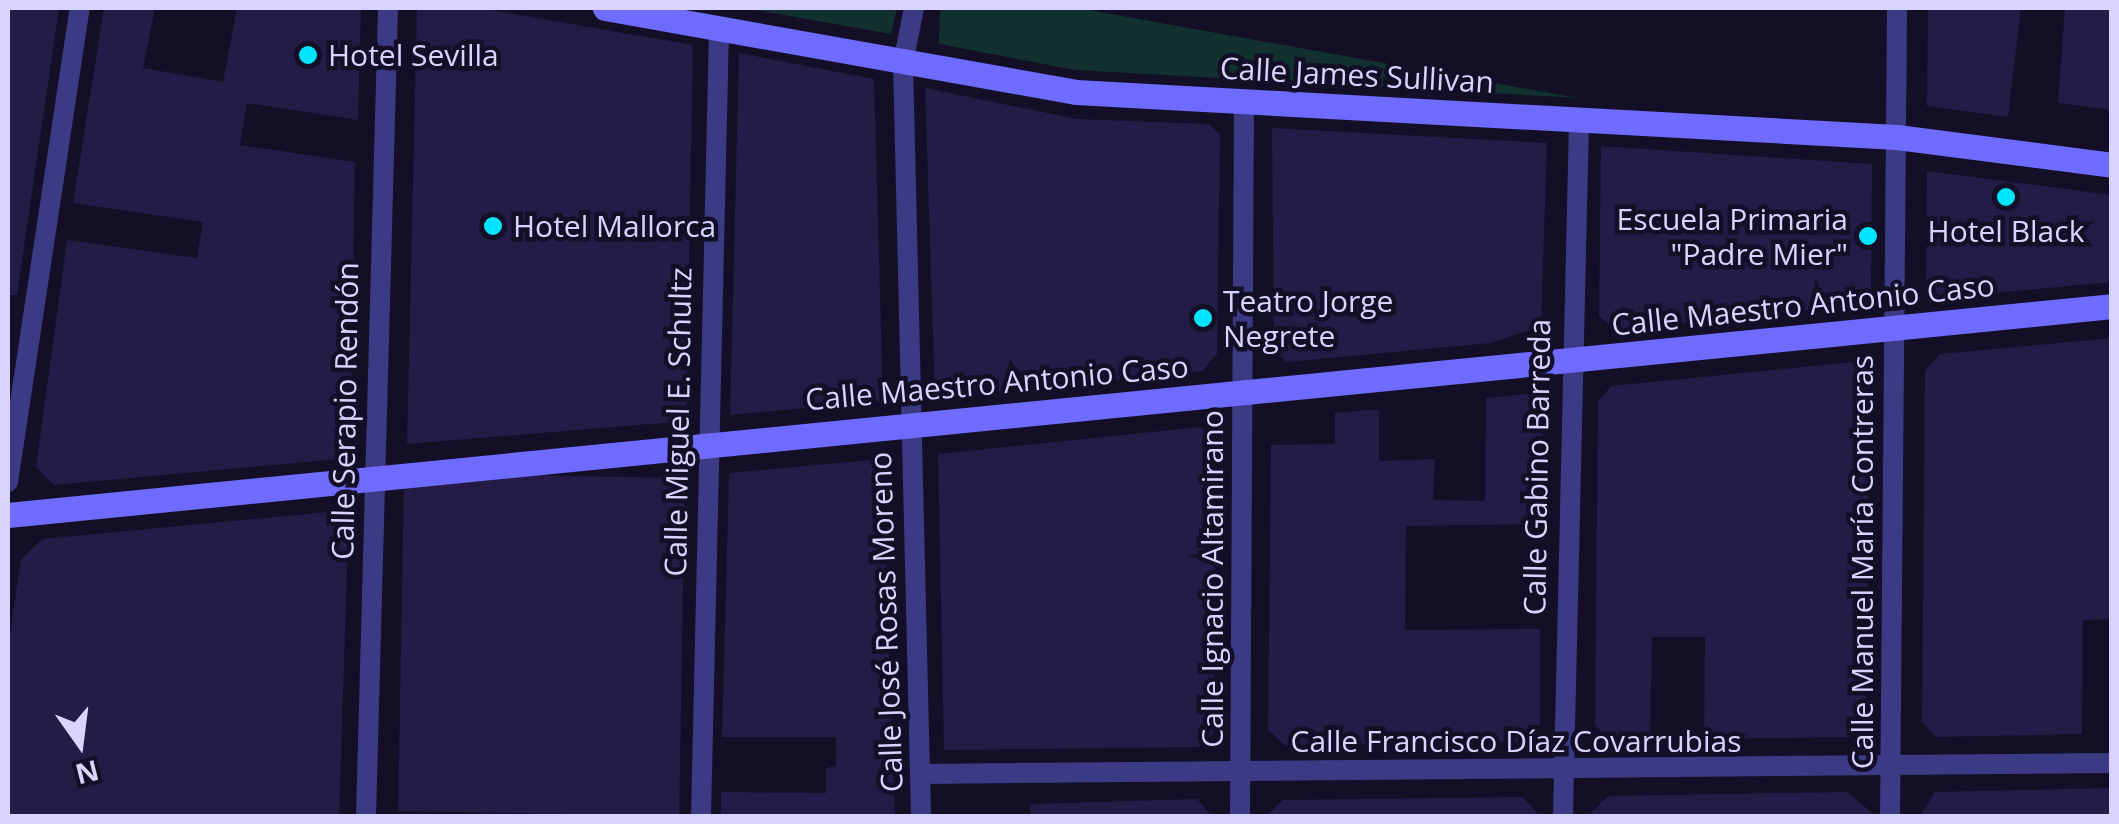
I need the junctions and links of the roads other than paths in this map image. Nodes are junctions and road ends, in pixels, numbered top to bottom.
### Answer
1 (80, 8) edge
2 (388, 8) edge
3 (605, 8) edge
4 (914, 8) edge
5 (1897, 8) edge
6 (719, 30) junction
7 (904, 63) junction
8 (1244, 102) junction
9 (1578, 119) junction
10 (1897, 137) junction
11 (2112, 165) edge
12 (2112, 306) edge
13 (1893, 331) junction
14 (1568, 360) junction
15 (1243, 393) junction
16 (911, 424) junction
17 (706, 441) junction
18 (374, 473) junction
19 (8, 482) edge
20 (8, 515) edge
21 (2112, 762) edge
22 (1891, 768) junction
23 (1240, 771) junction
24 (1563, 772) junction
25 (920, 774) junction
26 (366, 816) edge
27 (702, 816) edge
28 (921, 816) edge
29 (1240, 816) edge
30 (1563, 816) edge
31 (1890, 816) edge

1 - 19 street
2 - 18 street, Calle Serapio Rendón
3 - 6 main road, Calle James Sullivan
4 - 7 street, Calle José Rosas Moreno
5 - 10 street, Calle Manuel María Contreras
6 - 7 main road, Calle James Sullivan
6 - 17 street, Calle Miguel E. Schultz
7 - 8 main road, Calle James Sullivan
7 - 16 street, Calle José Rosas Moreno
8 - 9 main road, Calle James Sullivan
8 - 15 street, Calle Ignacio Altamirano
9 - 10 main road, Calle James Sullivan
9 - 14 street, Calle Gabino Barreda
10 - 11 main road, Calle James Sullivan
10 - 13 street, Calle Manuel María Contreras
12 - 13 main road, Calle Maestro Antonio Caso
13 - 14 main road, Calle Maestro Antonio Caso
13 - 22 street, Calle Manuel María Contreras
14 - 15 main road, Calle Maestro Antonio Caso
14 - 24 street, Calle Gabino Barreda
15 - 16 main road, Calle Maestro Antonio Caso
15 - 23 street, Calle Ignacio Altamirano
16 - 17 main road, Calle Maestro Antonio Caso
16 - 25 street, Calle José Rosas Moreno
17 - 18 main road, Calle Maestro Antonio Caso
17 - 27 street, Calle Miguel E. Schultz
18 - 20 main road, Calle Maestro Antonio Caso
18 - 26 street, Calle Serapio Rendón
21 - 22 street, Calle Francisco Díaz Covarrubias
22 - 24 street, Calle Francisco Díaz Covarrubias
22 - 31 street, Calle Manuel María Contreras
23 - 24 street, Calle Francisco Díaz Covarrubias
23 - 25 street, Calle Francisco Díaz Covarrubias
23 - 29 street, Calle Ignacio Altamirano
24 - 30 street, Calle Gabino Barreda
25 - 28 street, Calle José Rosas Moreno

